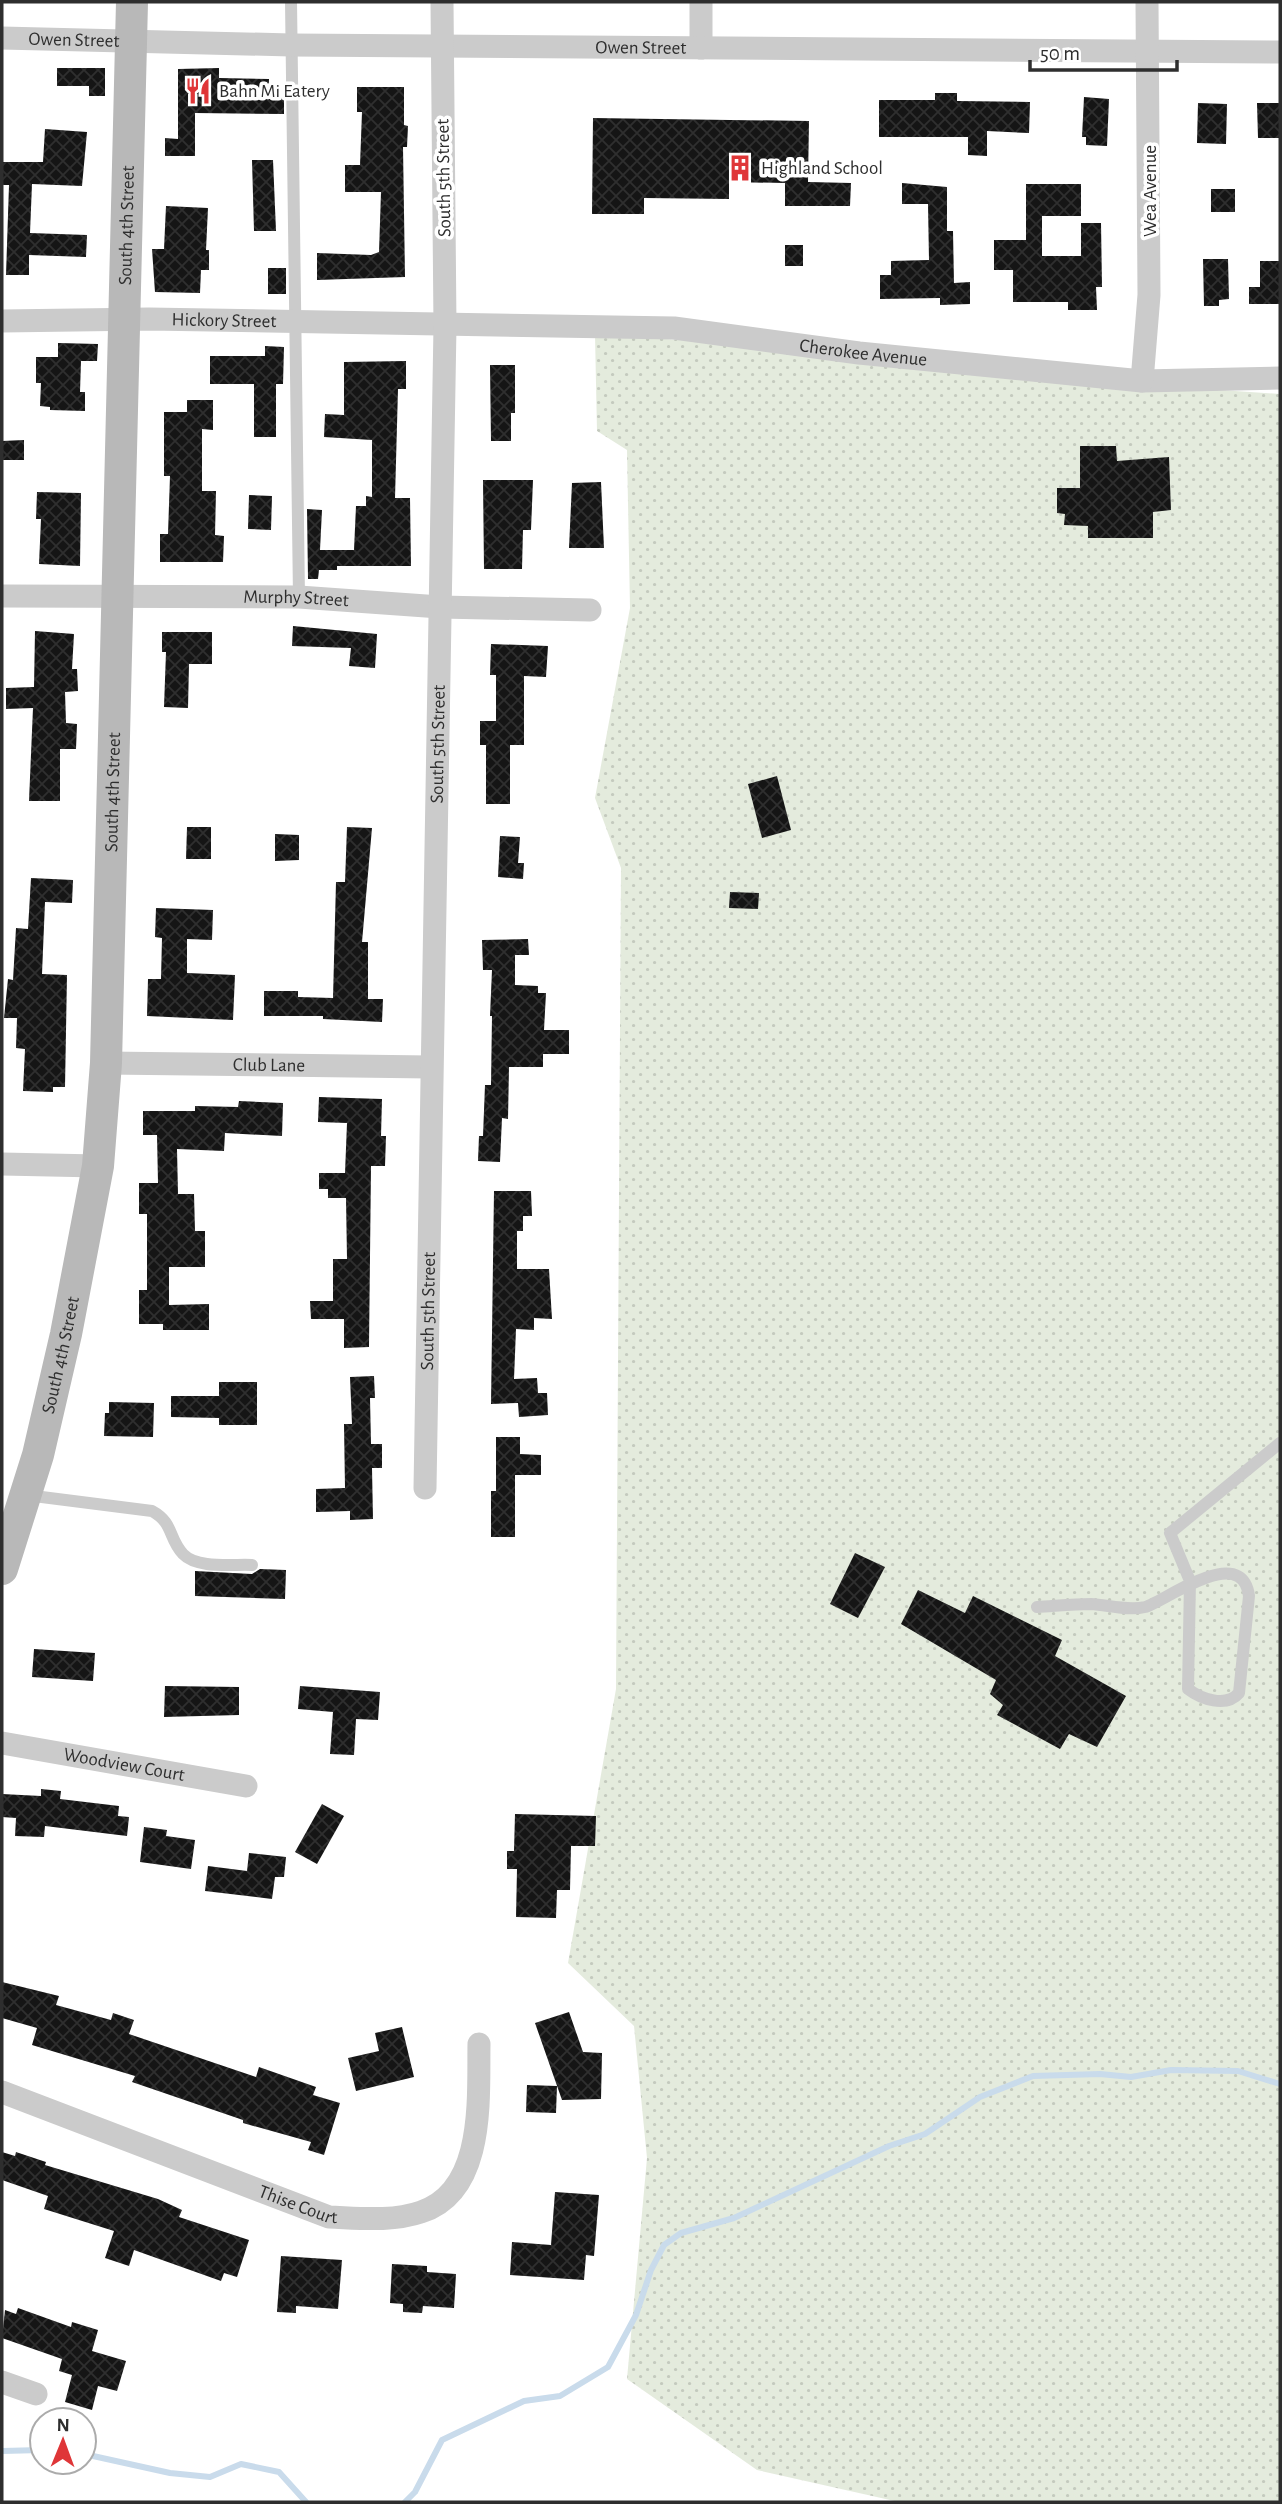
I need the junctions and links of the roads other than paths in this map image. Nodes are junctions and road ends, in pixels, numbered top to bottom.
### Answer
1 (132, 2) edge
2 (291, 2) edge
3 (442, 2) edge
4 (701, 2) edge
5 (1147, 2) edge
6 (2, 38) edge
7 (131, 41) junction
8 (291, 45) junction
9 (443, 46) junction
10 (701, 48) junction
11 (1147, 51) junction
12 (1280, 52) edge
13 (127, 319) junction
14 (2, 321) edge
15 (296, 321) junction
16 (445, 326) junction
17 (1280, 378) edge
18 (1142, 381) junction
19 (2, 596) edge
20 (299, 597) junction
21 (118, 598) junction
22 (440, 607) junction
23 (590, 610) dead end
24 (106, 1063) junction
25 (430, 1067) junction
26 (2, 1164) edge
27 (98, 1166) junction
28 (1280, 1443) edge
29 (425, 1488) dead end
30 (25, 1495) junction
31 (252, 1565) dead end
32 (2, 1569) edge
33 (1191, 1581) junction
34 (1037, 1606) dead end
35 (2, 1743) edge
36 (246, 1786) dead end
37 (479, 2043) dead end
38 (2, 2092) edge
39 (2, 2382) edge
40 (36, 2395) dead end

1 - 7 main road, South 4th Street
2 - 8 lane
3 - 9 street, South 5th Street
4 - 10 street
5 - 11 street, Wea Avenue
6 - 7 street, Owen Street
7 - 8 street, Owen Street
7 - 13 main road, South 4th Street
8 - 9 street, Owen Street
8 - 15 lane
9 - 10 street, Owen Street
9 - 16 street, South 5th Street
10 - 11 street, Owen Street
11 - 12 street, Owen Street
11 - 18 street, Wea Avenue
13 - 14 street, Hickory Street
13 - 15 street, Hickory Street
13 - 21 main road, South 4th Street
15 - 16 street, Hickory Street
15 - 20 lane
16 - 18 street, Cherokee Avenue
16 - 22 street, South 5th Street
17 - 18 street, Cherokee Avenue
19 - 21 street, Murphy Street
20 - 21 street, Murphy Street
20 - 22 street, Murphy Street
21 - 24 main road, South 4th Street
22 - 23 street, Murphy Street
22 - 25 street, South 5th Street
24 - 25 street, Club Lane
24 - 27 main road, South 4th Street
25 - 29 street, South 5th Street
26 - 27 street
27 - 30 main road, South 4th Street
28 - 33 lane
30 - 31 lane
30 - 32 main road, South 4th Street
33 - 33 lane
33 - 34 lane
35 - 36 street, Woodview Court
37 - 38 street, Thise Court
39 - 40 street

